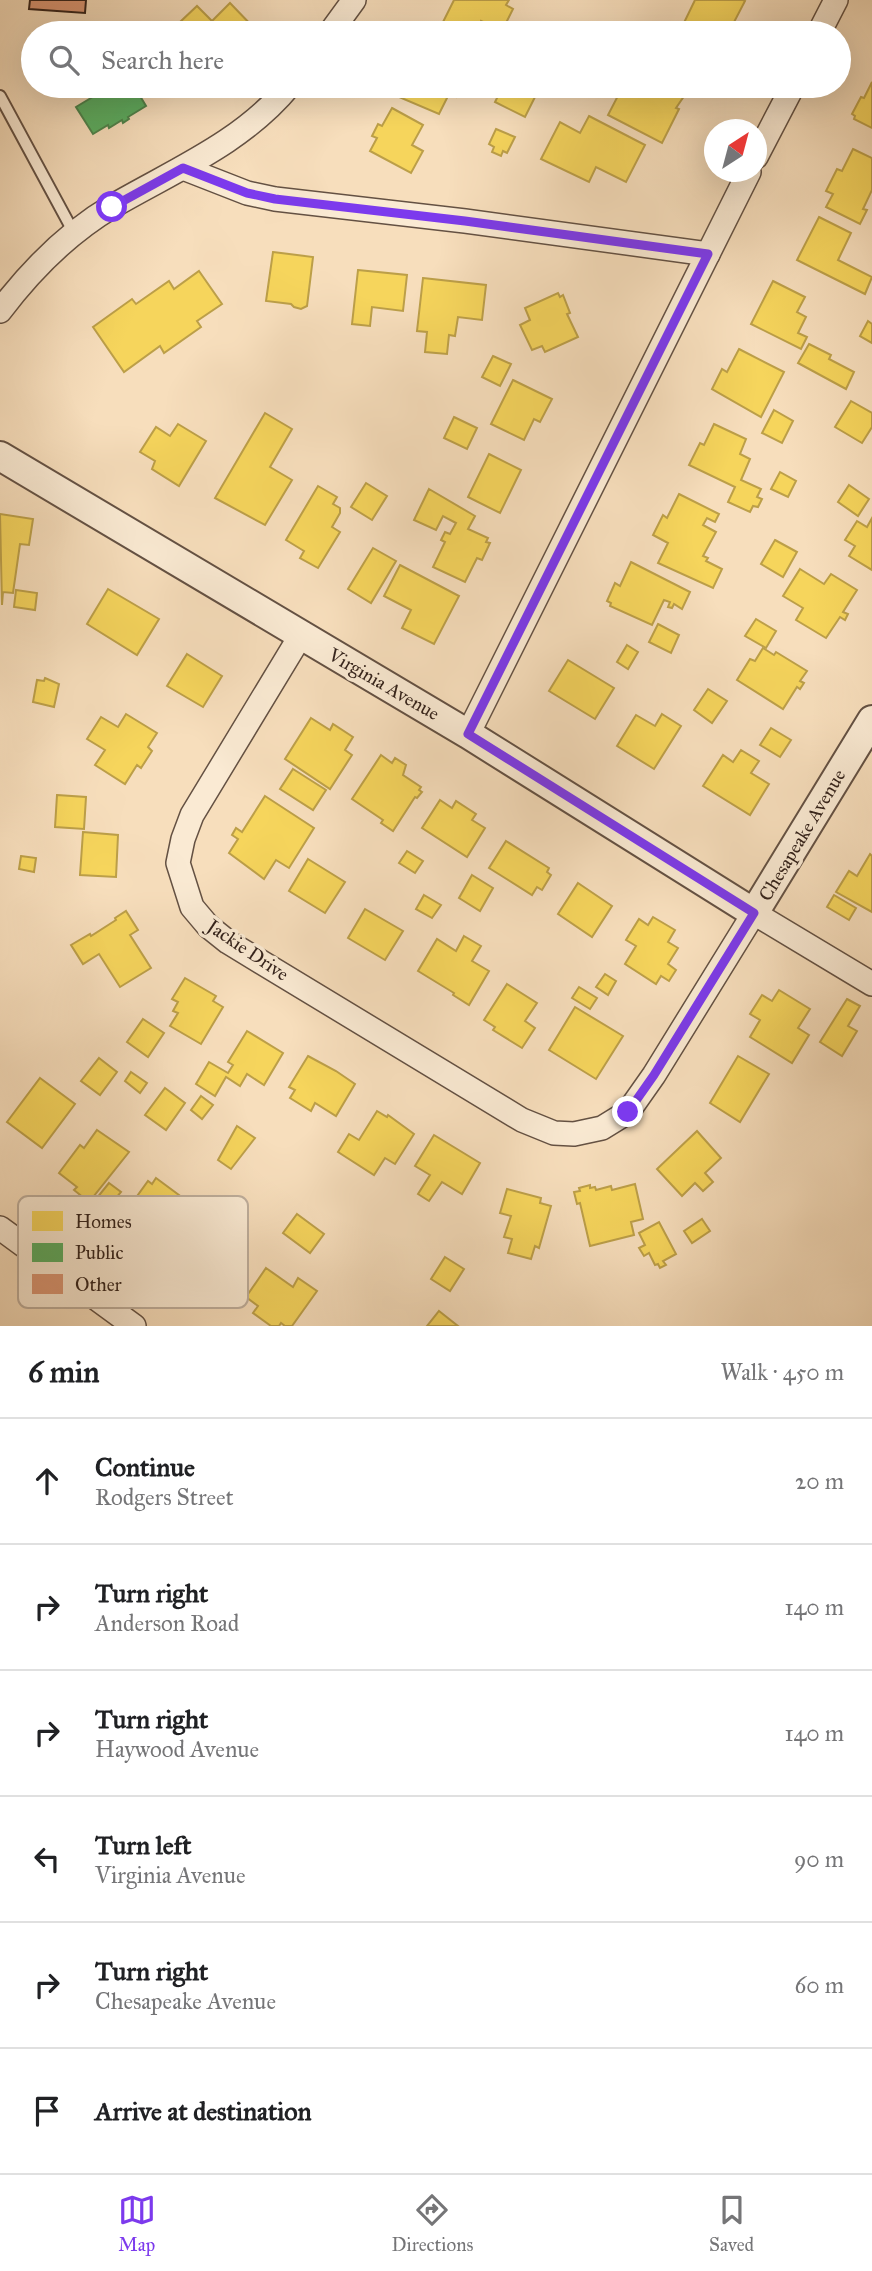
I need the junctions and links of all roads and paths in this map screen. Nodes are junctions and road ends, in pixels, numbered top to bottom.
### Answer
1 (354, 0) edge
2 (836, 0) edge
3 (339, 21) edge
4 (825, 21) edge
5 (0, 96) edge
6 (278, 98) edge
7 (787, 98) edge
8 (767, 137) edge
9 (183, 168) junction
10 (744, 182) edge
11 (74, 233) junction
12 (708, 254) junction
13 (0, 311) edge
14 (0, 456) edge
15 (301, 635) junction
16 (872, 720) edge
17 (468, 734) junction
18 (754, 913) junction
19 (872, 984) edge
20 (574, 1134) joint
21 (0, 1228) edge
22 (18, 1241) edge
23 (109, 1308) edge
24 (134, 1326) edge

1 - 3 street
2 - 4 street
5 - 11 lane
6 - 9 street
7 - 8 street
9 - 11 street
9 - 12 street
10 - 12 street
11 - 13 street
12 - 17 street
14 - 15 street, Virginia Avenue
15 - 17 street, Virginia Avenue
15 - 20 street, Jackie Drive
16 - 18 street, Chesapeake Avenue
17 - 18 street, Virginia Avenue
18 - 19 street, Virginia Avenue
18 - 20 street, Chesapeake Avenue
21 - 22 street
23 - 24 street

